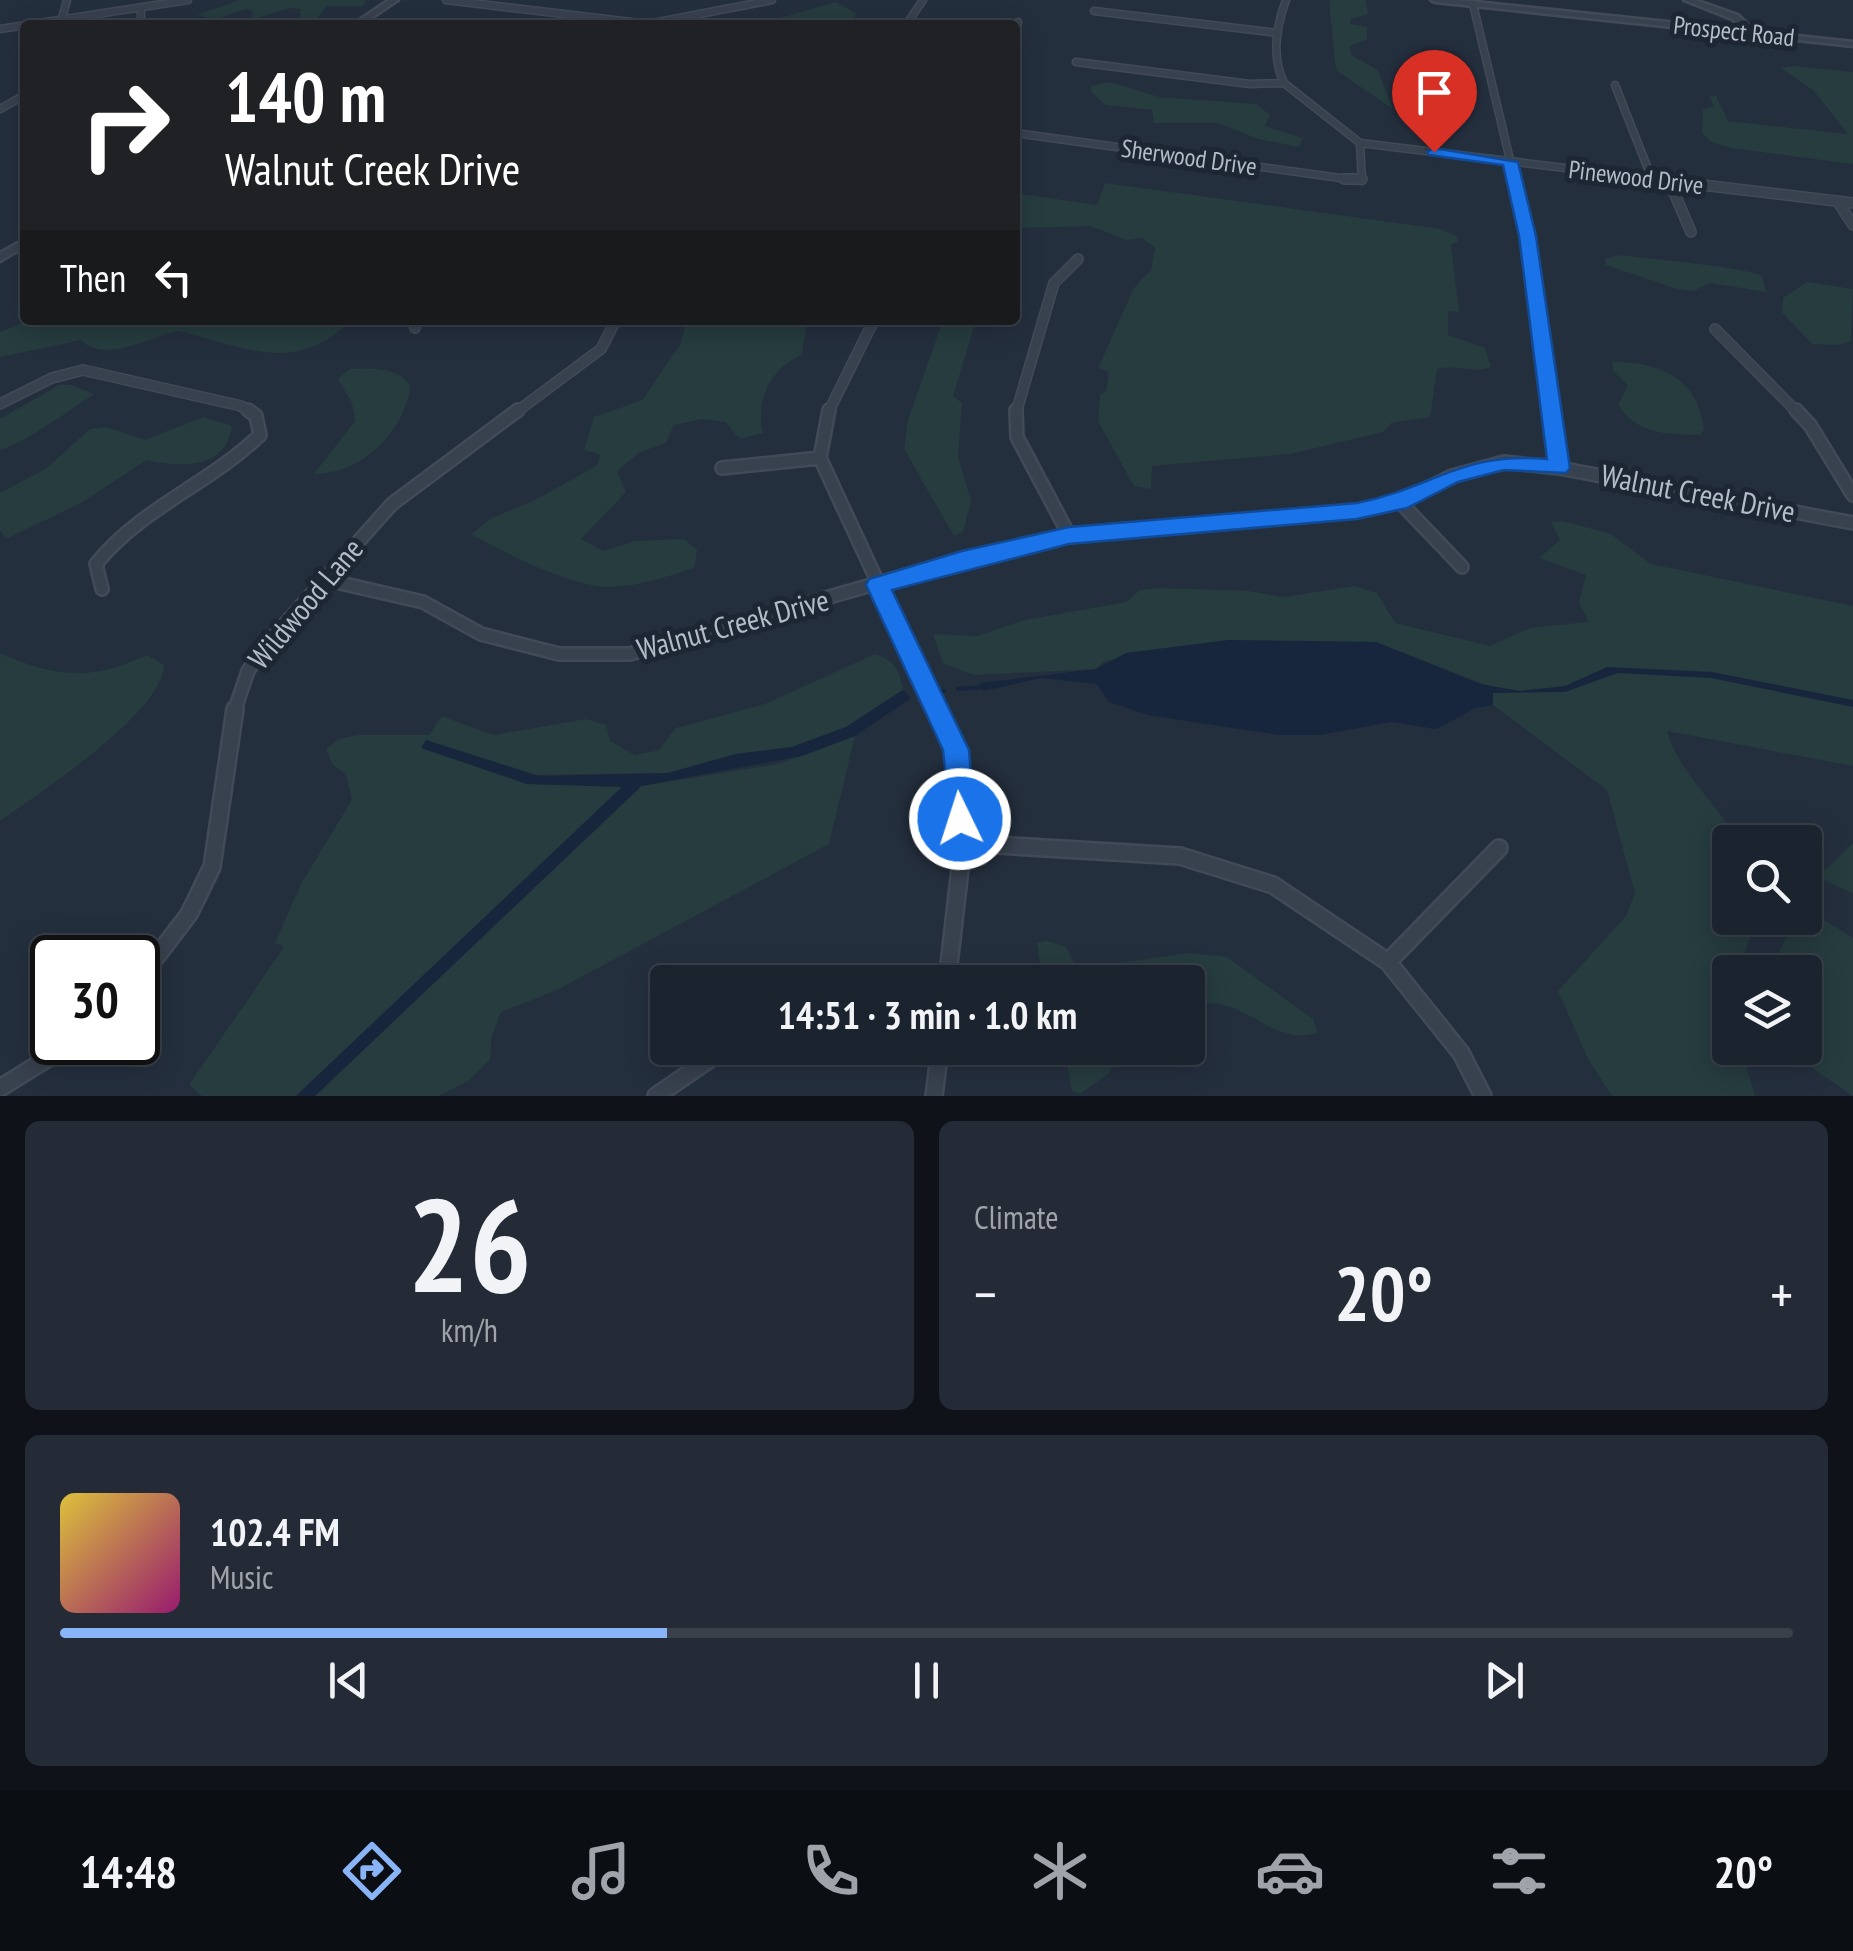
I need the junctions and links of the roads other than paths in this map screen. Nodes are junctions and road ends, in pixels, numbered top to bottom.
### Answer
1 (66, 0) edge
2 (188, 0) edge
3 (394, 0) edge
4 (446, 0) edge
5 (772, 0) edge
6 (1286, 0) edge
7 (1435, 0) edge
8 (1688, 0) edge
9 (1473, 4) junction
10 (142, 7) junction
11 (1094, 11) dead end
12 (572, 17) junction
13 (62, 18) junction
14 (51, 20) edge
15 (141, 20) edge
16 (364, 20) edge
17 (568, 20) edge
18 (605, 20) edge
19 (669, 20) edge
20 (1278, 32) junction
21 (1751, 32) junction
22 (1853, 44) edge
23 (1076, 62) dead end
24 (1284, 83) junction
25 (1615, 85) dead end
26 (1020, 135) edge
27 (1360, 143) junction
28 (1510, 162) junction
29 (1652, 178) junction
30 (1669, 181) junction
31 (1838, 202) junction
32 (1853, 203) edge
33 (1853, 226) edge
34 (1691, 232) dead end
35 (1078, 260) dead end
36 (613, 325) edge
37 (872, 325) edge
38 (1715, 329) dead end
39 (0, 404) edge
40 (820, 458) junction
41 (722, 468) dead end
42 (1559, 468) junction
43 (1853, 495) edge
44 (1400, 502) junction
45 (1853, 523) edge
46 (1069, 535) junction
47 (1462, 568) dead end
48 (323, 579) junction
49 (878, 585) junction
50 (102, 588) dead end
51 (963, 843) junction
52 (1499, 848) dead end
53 (160, 953) edge
54 (1388, 962) junction
55 (949, 965) edge
56 (37, 1065) edge
57 (701, 1065) edge
58 (938, 1065) edge
59 (0, 1088) edge
60 (656, 1096) edge
61 (934, 1096) edge
62 (1483, 1096) edge

1 - 13 street
2 - 10 street
3 - 16 street
4 - 12 street
5 - 19 street
6 - 20 street
7 - 9 street, Prospect Road
8 - 21 street
9 - 21 street, Prospect Road
9 - 28 street
10 - 13 street
10 - 15 street
11 - 20 street
12 - 17 street
12 - 18 street
13 - 14 street
20 - 24 street
21 - 22 street, Prospect Road
23 - 24 street
24 - 27 street
25 - 29 street
26 - 27 street, Sherwood Drive
27 - 28 street, Pinewood Drive
28 - 29 street, Pinewood Drive
28 - 42 street
29 - 30 street, Pinewood Drive
30 - 31 street, Pinewood Drive
30 - 34 street
31 - 32 street, Pinewood Drive
31 - 33 street
35 - 46 street
36 - 48 street, Wildwood Lane
37 - 40 street
38 - 43 street
39 - 50 street
40 - 41 street
40 - 49 street
42 - 44 street, Walnut Creek Drive
42 - 45 street, Walnut Creek Drive
44 - 46 street, Walnut Creek Drive
44 - 47 street
46 - 49 street, Walnut Creek Drive
48 - 49 street, Walnut Creek Drive
48 - 53 street, Wildwood Lane
49 - 51 street
51 - 54 street
51 - 55 street
52 - 54 street
54 - 62 street
56 - 59 street
57 - 60 street
58 - 61 street

